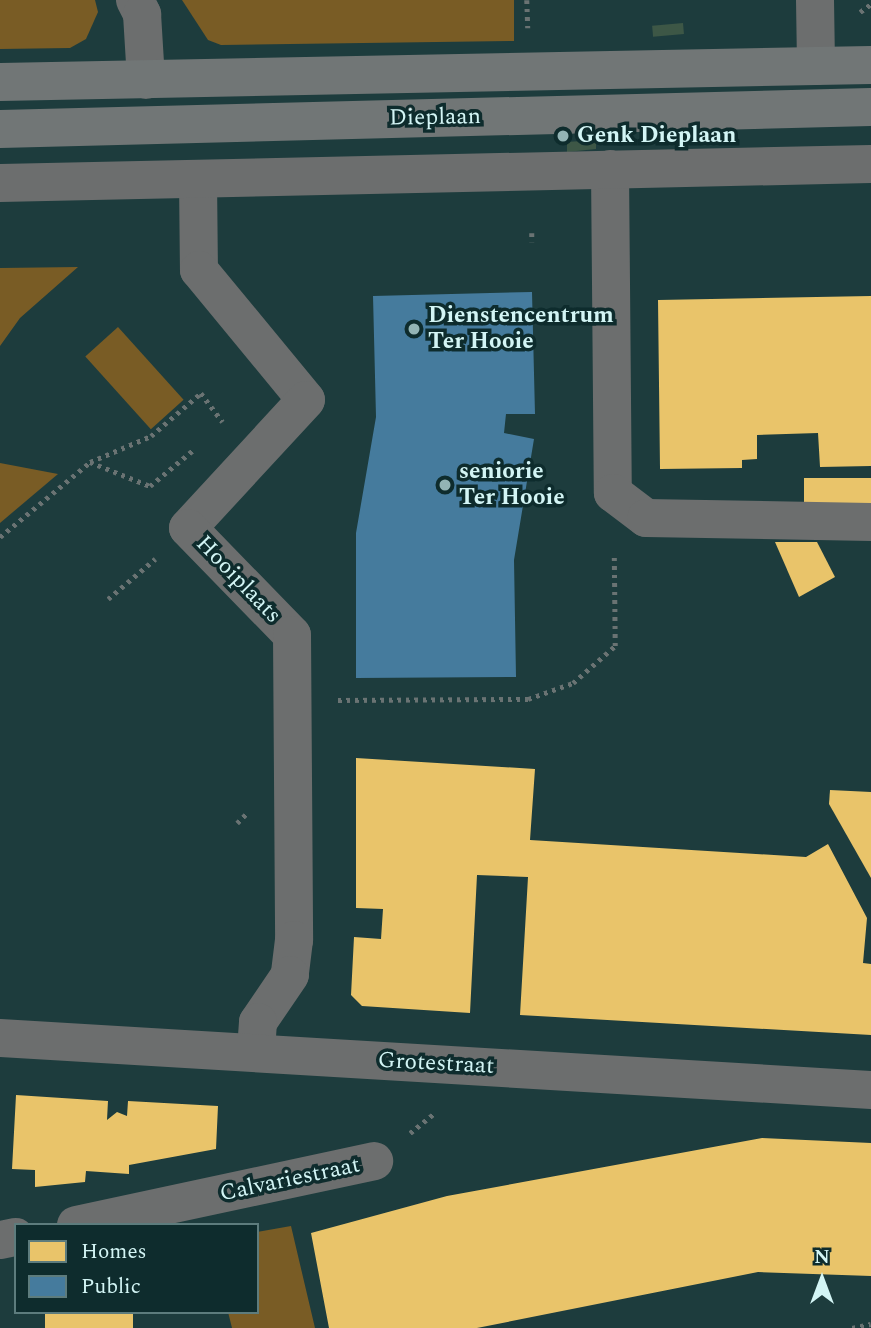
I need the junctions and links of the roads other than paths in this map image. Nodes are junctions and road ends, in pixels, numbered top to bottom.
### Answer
1 (135, 0) edge
2 (815, 0) edge
3 (871, 65) edge
4 (816, 66) junction
5 (146, 80) junction
6 (0, 82) edge
7 (871, 107) edge
8 (0, 129) edge
9 (871, 164) edge
10 (610, 169) junction
11 (198, 178) junction
12 (0, 183) edge
13 (871, 522) edge
14 (0, 1038) edge
15 (256, 1053) junction
16 (871, 1090) edge
17 (374, 1161) road end
18 (85, 1223) edge

1 - 5 street
2 - 4 street
3 - 4 main road, Dieplaan
4 - 5 main road, Dieplaan
5 - 6 main road, Dieplaan
7 - 8 main road, Dieplaan
9 - 10 street
10 - 11 street
10 - 13 street
11 - 12 street
11 - 15 street, Hooiplaats
14 - 15 street, Grotestraat
15 - 16 street, Grotestraat
17 - 18 street, Calvariestraat

